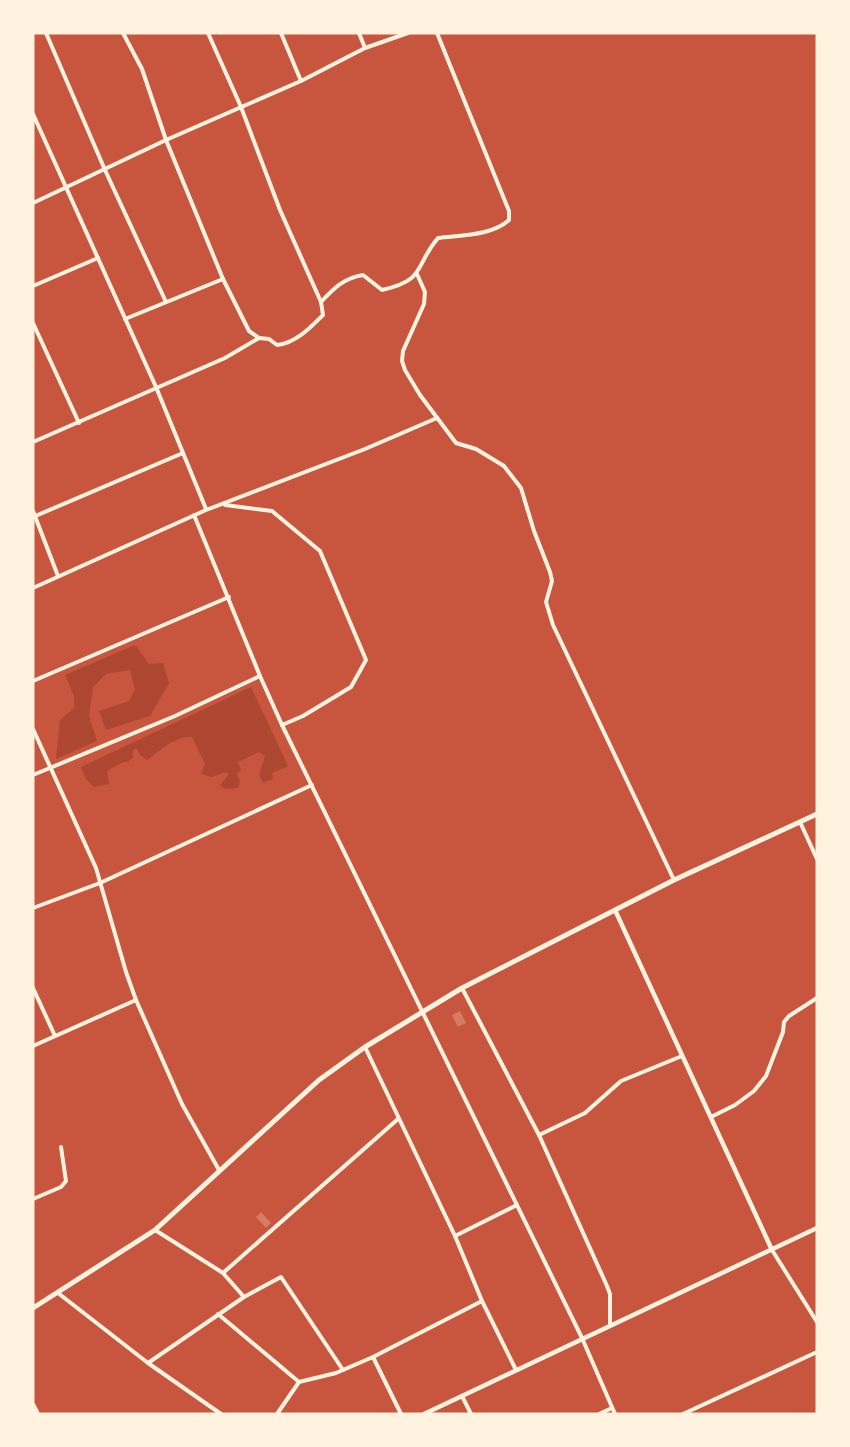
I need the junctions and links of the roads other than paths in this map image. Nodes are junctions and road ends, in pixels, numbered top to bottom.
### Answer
1 (46, 33) edge
2 (123, 33) edge
3 (208, 33) edge
4 (281, 33) edge
5 (359, 33) edge
6 (408, 33) edge
7 (437, 33) edge
8 (365, 48) junction
9 (301, 81) junction
10 (241, 107) junction
11 (34, 118) edge
12 (166, 140) junction
13 (105, 170) junction
14 (66, 188) junction
15 (33, 203) edge
16 (98, 258) junction
17 (417, 274) junction
18 (223, 279) junction
19 (33, 286) edge
20 (321, 302) junction
21 (166, 303) junction
22 (125, 319) junction
23 (33, 323) edge
24 (259, 338) junction
25 (156, 387) junction
26 (437, 418) junction
27 (79, 423) junction
28 (33, 442) edge
29 (183, 453) junction
30 (223, 504) junction
31 (206, 510) junction
32 (34, 515) edge
33 (194, 515) junction
34 (58, 576) junction
35 (33, 588) edge
36 (229, 597) junction
37 (260, 676) junction
38 (33, 681) edge
39 (282, 725) junction
40 (33, 729) edge
41 (50, 769) junction
42 (33, 775) edge
43 (312, 785) junction
44 (817, 814) edge
45 (800, 822) junction
46 (817, 859) edge
47 (674, 880) junction
48 (100, 883) junction
49 (33, 908) edge
50 (615, 910) junction
51 (33, 988) edge
52 (462, 988) junction
53 (817, 998) edge
54 (136, 1000) junction
55 (421, 1012) junction
56 (55, 1036) junction
57 (33, 1046) edge
58 (365, 1047) junction
59 (682, 1056) junction
60 (711, 1117) junction
61 (398, 1119) junction
62 (539, 1135) junction
63 (61, 1147) dead end
64 (219, 1170) junction
65 (33, 1199) edge
66 (516, 1205) junction
67 (817, 1228) edge
68 (155, 1230) junction
69 (455, 1236) junction
70 (772, 1250) junction
71 (223, 1273) junction
72 (58, 1293) junction
73 (244, 1296) junction
74 (482, 1301) junction
75 (33, 1308) edge
76 (218, 1314) junction
77 (817, 1322) edge
78 (610, 1325) junction
79 (582, 1338) junction
80 (817, 1352) edge
81 (373, 1358) junction
82 (148, 1363) junction
83 (343, 1370) junction
84 (516, 1370) junction
85 (299, 1382) junction
86 (462, 1396) junction
87 (33, 1406) edge
88 (612, 1408) junction
89 (37, 1414) edge
90 (221, 1414) edge
91 (277, 1414) edge
92 (401, 1414) edge
93 (424, 1414) edge
94 (471, 1414) edge
95 (599, 1414) edge
96 (615, 1414) edge
97 (682, 1414) edge

1 - 13 street
2 - 12 street
3 - 10 street
4 - 9 street
5 - 8 street
6 - 8 street
7 - 17 street
8 - 9 street
9 - 10 street
10 - 12 street
10 - 20 street
11 - 14 street
12 - 13 street
12 - 18 street
13 - 14 street
13 - 21 street
14 - 15 street
14 - 16 street
16 - 19 street
16 - 22 street
17 - 20 street
17 - 26 street
18 - 21 street
18 - 24 street
20 - 24 street
21 - 22 street
22 - 25 street
23 - 27 street
24 - 25 street
25 - 27 street
25 - 29 street
26 - 30 street
26 - 47 street
27 - 28 street
29 - 31 street
29 - 32 street
30 - 31 street
30 - 39 street
31 - 33 street
32 - 34 street
33 - 34 street
33 - 36 street
34 - 35 street
36 - 37 street
36 - 38 street
37 - 39 street
37 - 41 street
39 - 43 street
40 - 41 street
41 - 42 street
41 - 48 street
43 - 48 street
43 - 55 street
44 - 45 main road
45 - 46 street
45 - 47 main road
47 - 50 main road
48 - 49 street
48 - 54 street
50 - 52 main road
50 - 59 street
51 - 56 street
52 - 55 main road
52 - 62 street
53 - 60 street
54 - 56 street
54 - 64 street
55 - 58 main road
55 - 66 street
56 - 57 street
58 - 61 street
58 - 64 main road
59 - 60 street
59 - 62 street
60 - 70 street
61 - 69 street
61 - 71 street
62 - 78 street
63 - 65 street
64 - 68 main road
66 - 69 street
66 - 79 street
67 - 70 street
68 - 71 street
68 - 72 main road
69 - 74 street
70 - 77 street
70 - 78 street
71 - 73 street
72 - 75 main road
72 - 82 street
73 - 76 street
73 - 83 street
74 - 81 street
74 - 84 street
76 - 82 street
76 - 85 street
78 - 79 street
79 - 84 street
79 - 88 street
80 - 97 street
81 - 83 street
81 - 92 street
82 - 90 street
83 - 85 street
84 - 86 street
85 - 91 street
86 - 93 street
86 - 94 street
87 - 89 main road
88 - 95 street
88 - 96 street

